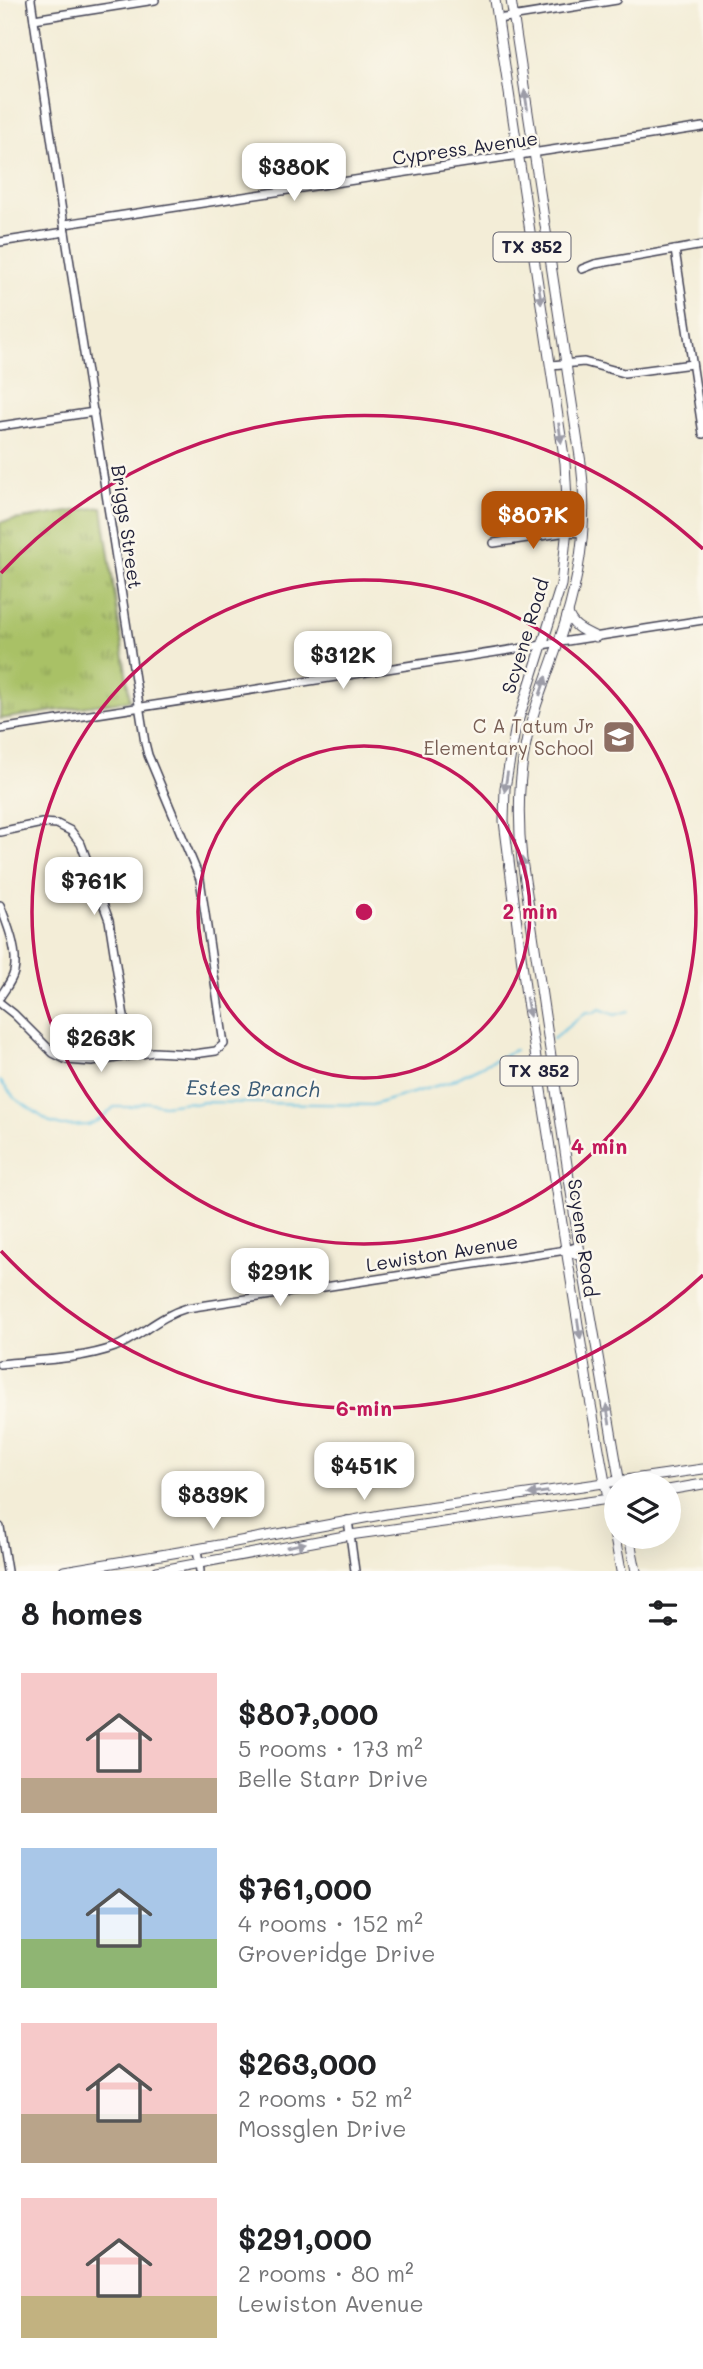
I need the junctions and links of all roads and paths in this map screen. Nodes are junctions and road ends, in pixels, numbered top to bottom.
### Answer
1 (31, 0) edge
2 (155, 0) edge
3 (495, 0) edge
4 (511, 0) edge
5 (617, 0) edge
6 (513, 17) junction
7 (34, 19) junction
8 (498, 19) junction
9 (703, 127) edge
10 (518, 154) junction
11 (534, 154) junction
12 (65, 228) junction
13 (0, 242) edge
14 (703, 245) edge
15 (675, 250) junction
16 (582, 269) dead end
17 (566, 363) junction
18 (692, 364) junction
19 (551, 365) junction
20 (94, 412) junction
21 (0, 426) edge
22 (703, 433) edge
23 (567, 532) junction
24 (583, 533) junction
25 (494, 543) dead end
26 (568, 613) junction
27 (703, 620) edge
28 (596, 636) junction
29 (559, 642) junction
30 (543, 645) junction
31 (139, 707) junction
32 (0, 729) edge
33 (0, 832) edge
34 (0, 905) edge
35 (0, 997) edge
36 (0, 1003) edge
37 (130, 1055) junction
38 (579, 1246) junction
39 (566, 1250) junction
40 (581, 1257) junction
41 (0, 1364) edge
42 (703, 1469) edge
43 (618, 1472) edge
44 (681, 1473) edge
45 (604, 1478) edge
46 (604, 1484) edge
47 (703, 1484) edge
48 (681, 1487) edge
49 (604, 1500) edge
50 (348, 1520) junction
51 (0, 1527) edge
52 (349, 1535) junction
53 (197, 1549) junction
54 (618, 1549) edge
55 (632, 1549) edge
56 (200, 1568) edge
57 (7, 1571) edge
58 (64, 1571) edge
59 (157, 1571) edge
60 (355, 1571) edge
61 (621, 1571) edge
62 (636, 1571) edge

1 - 7 street, Briggs Street
2 - 7 street
3 - 8 main road, Scyene Road / TX 352
4 - 6 main road, Scyene Road / TX 352
5 - 6 street
6 - 8 street
11 -> 6 main road, Scyene Road / TX 352
7 - 12 street, Briggs Street
8 - 10 main road, Scyene Road / TX 352
9 - 11 street, Cypress Avenue
10 - 11 street, Cypress Avenue
10 - 12 street, Cypress Avenue
10 -> 19 main road, Scyene Road / TX 352
11 - 17 main road, Scyene Road / TX 352
12 - 13 street, Cypress Avenue
12 - 20 street, Briggs Street
14 - 15 street
15 - 16 street
15 - 18 street
17 - 18 street
17 - 19 street
17 - 24 main road, Scyene Road / TX 352
18 - 22 street
19 -> 23 main road, Scyene Road / TX 352
20 - 21 street
20 - 31 street, Briggs Street
23 - 24 street
23 - 25 street
23 - 30 main road, Scyene Road / TX 352
24 - 26 main road, Scyene Road / TX 352
26 - 28 main road
26 - 29 main road, Scyene Road / TX 352
27 - 28 street
28 - 29 street
29 - 30 street
38 -> 29 main road, Scyene Road / TX 352
30 - 31 street
30 -> 39 main road, Scyene Road / TX 352
31 - 32 street
31 - 37 street, Briggs Street
33 - 37 street
34 - 35 street
36 - 37 street
38 - 39 street, Lewiston Avenue
38 - 40 main road, Scyene Road / TX 352
39 - 40 street
39 - 41 street, Lewiston Avenue
39 -> 45 main road, Scyene Road / TX 352
43 -> 40 main road, Scyene Road / TX 352
42 - 44 main road
46 -> 50 main road
47 - 48 main road
49 - 52 main road
50 - 52 street
50 - 53 main road
51 - 57 street
56 -> 52 main road
52 - 60 street
53 - 56 street
53 - 58 main road
54 - 61 main road, Scyene Road / TX 352
55 - 62 main road
56 - 59 main road

